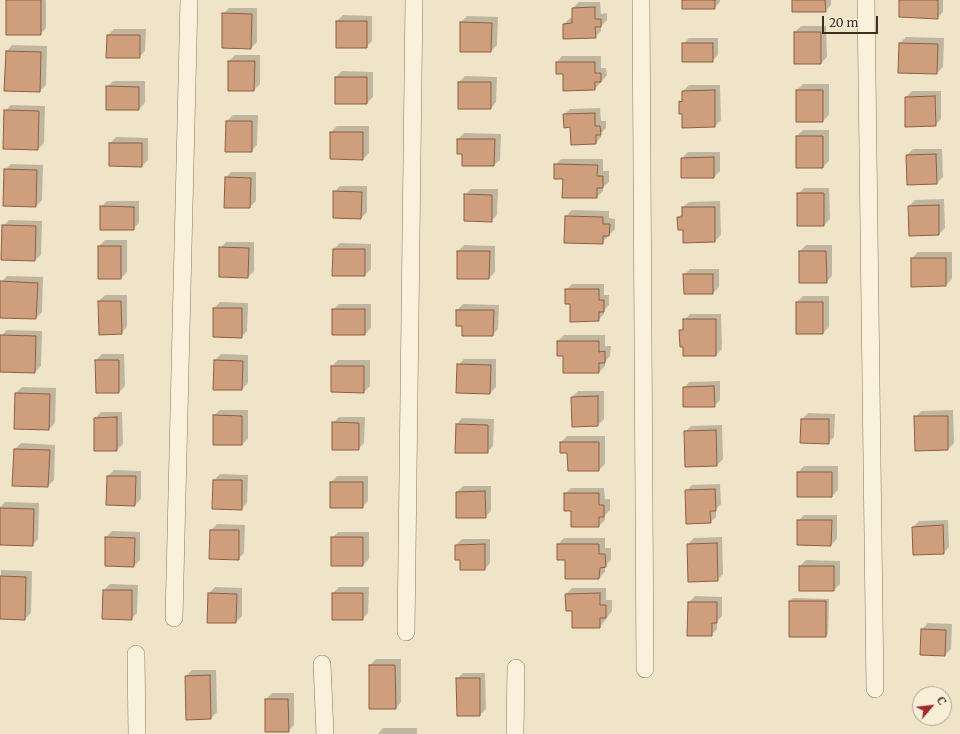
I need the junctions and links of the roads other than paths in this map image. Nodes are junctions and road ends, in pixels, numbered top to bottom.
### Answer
1 (189, 0) edge
2 (414, 0) edge
3 (641, 0) edge
4 (866, 0) edge
5 (174, 618) dead end
6 (406, 632) dead end
7 (136, 654) dead end
8 (322, 664) dead end
9 (516, 668) dead end
10 (645, 669) dead end
11 (875, 689) dead end
12 (137, 734) edge
13 (325, 734) edge
14 (515, 734) edge

1 - 5 street
2 - 6 street
3 - 10 street
4 - 11 street
7 - 12 street
8 - 13 street
9 - 14 street

